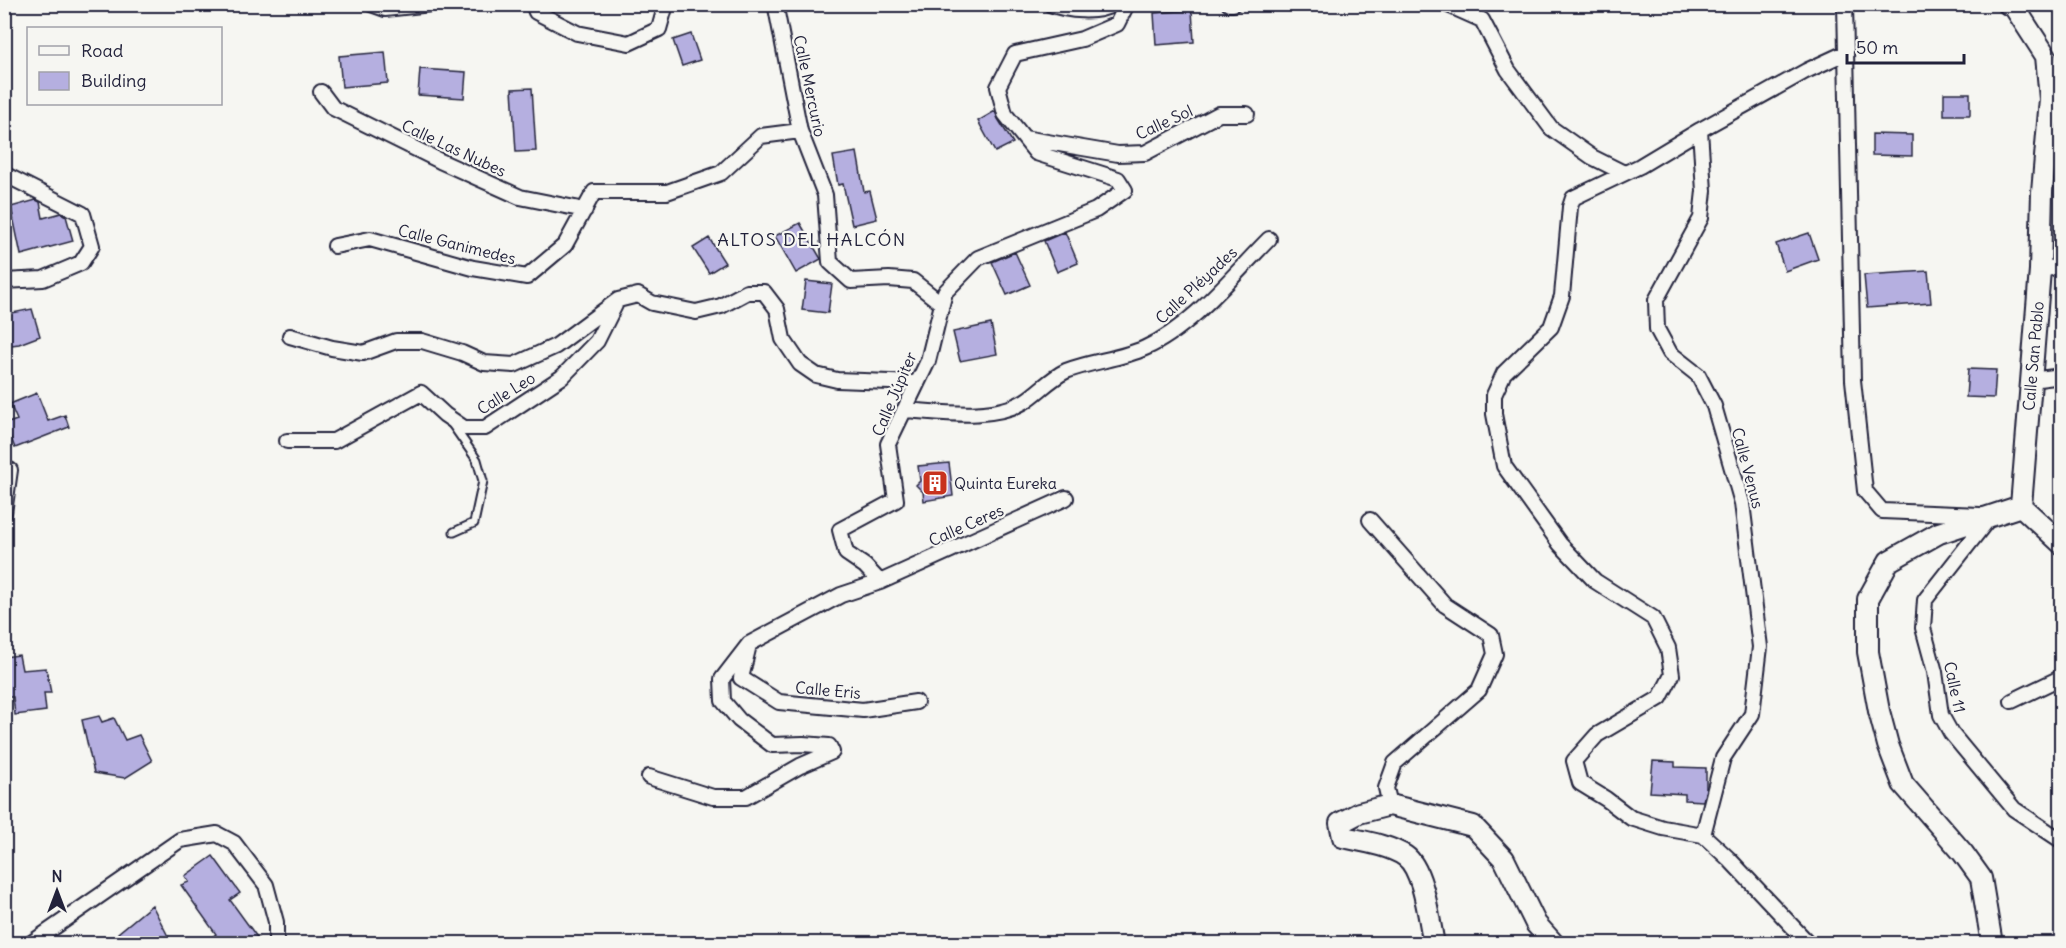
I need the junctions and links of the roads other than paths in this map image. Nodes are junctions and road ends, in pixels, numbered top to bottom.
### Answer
1 (371, 4) edge
2 (431, 4) edge
3 (532, 4) edge
4 (666, 4) edge
5 (779, 4) edge
6 (1050, 4) edge
7 (1114, 4) edge
8 (1127, 4) edge
9 (1446, 4) edge
10 (1845, 4) edge
11 (2008, 4) edge
12 (1845, 53) junction
13 (321, 92) dead end
14 (1247, 114) dead end
15 (1700, 130) junction
16 (800, 131) junction
17 (1024, 138) junction
18 (1624, 173) junction
19 (4, 174) edge
20 (585, 210) junction
21 (1269, 239) dead end
22 (335, 246) dead end
23 (2061, 266) edge
24 (2040, 270) junction
25 (4, 281) edge
26 (618, 300) junction
27 (942, 304) junction
28 (290, 336) dead end
29 (2061, 376) edge
30 (2031, 380) junction
31 (916, 383) junction
32 (904, 410) junction
33 (445, 415) junction
34 (287, 441) dead end
35 (10, 470) dead end
36 (1066, 498) dead end
37 (2021, 506) junction
38 (4, 513) edge
39 (1992, 516) junction
40 (1370, 520) dead end
41 (454, 532) dead end
42 (2061, 544) edge
43 (880, 582) junction
44 (749, 644) junction
45 (2061, 677) edge
46 (2012, 701) dead end
47 (916, 702) dead end
48 (650, 777) dead end
49 (1390, 805) junction
50 (1703, 835) junction
51 (2061, 841) edge
52 (30, 944) edge
53 (276, 944) edge
54 (1434, 944) edge
55 (1554, 944) edge
56 (1809, 944) edge
57 (1992, 944) edge

1 - 2 street
3 - 4 street
5 - 16 street, Calle Mercurio
6 - 7 street
8 - 17 street, Calle Júpiter
9 - 18 street
10 - 12 street
11 - 24 street, Calle San Pablo
12 - 15 street
12 - 39 street
13 - 20 street, Calle Las Nubes
14 - 17 street, Calle Sol
15 - 18 street
15 - 50 street, Calle Venus
16 - 20 street, Calle Ganimedes
16 - 27 street, Calle Mercurio
17 - 27 street, Calle Júpiter
18 - 50 street
19 - 25 street
20 - 22 street, Calle Ganimedes
21 - 32 street, Calle Pléyades
23 - 24 street
24 - 30 street, Calle San Pablo
26 - 28 street
26 - 31 street
26 - 33 street, Calle Leo
27 - 31 street, Calle Júpiter
29 - 30 street
30 - 37 street, Calle San Pablo
31 - 32 street, Calle Júpiter
32 - 43 street, Calle Júpiter
33 - 34 street, Calle Leo
33 - 41 lane
35 - 38 street
36 - 43 street, Calle Ceres
37 - 39 street
37 - 42 street
39 - 51 street, Calle 11
39 - 57 street
40 - 49 street
43 - 44 street
44 - 47 street, Calle Eris
44 - 48 street
45 - 46 street
49 - 54 street
49 - 55 street
50 - 56 street
52 - 53 street

